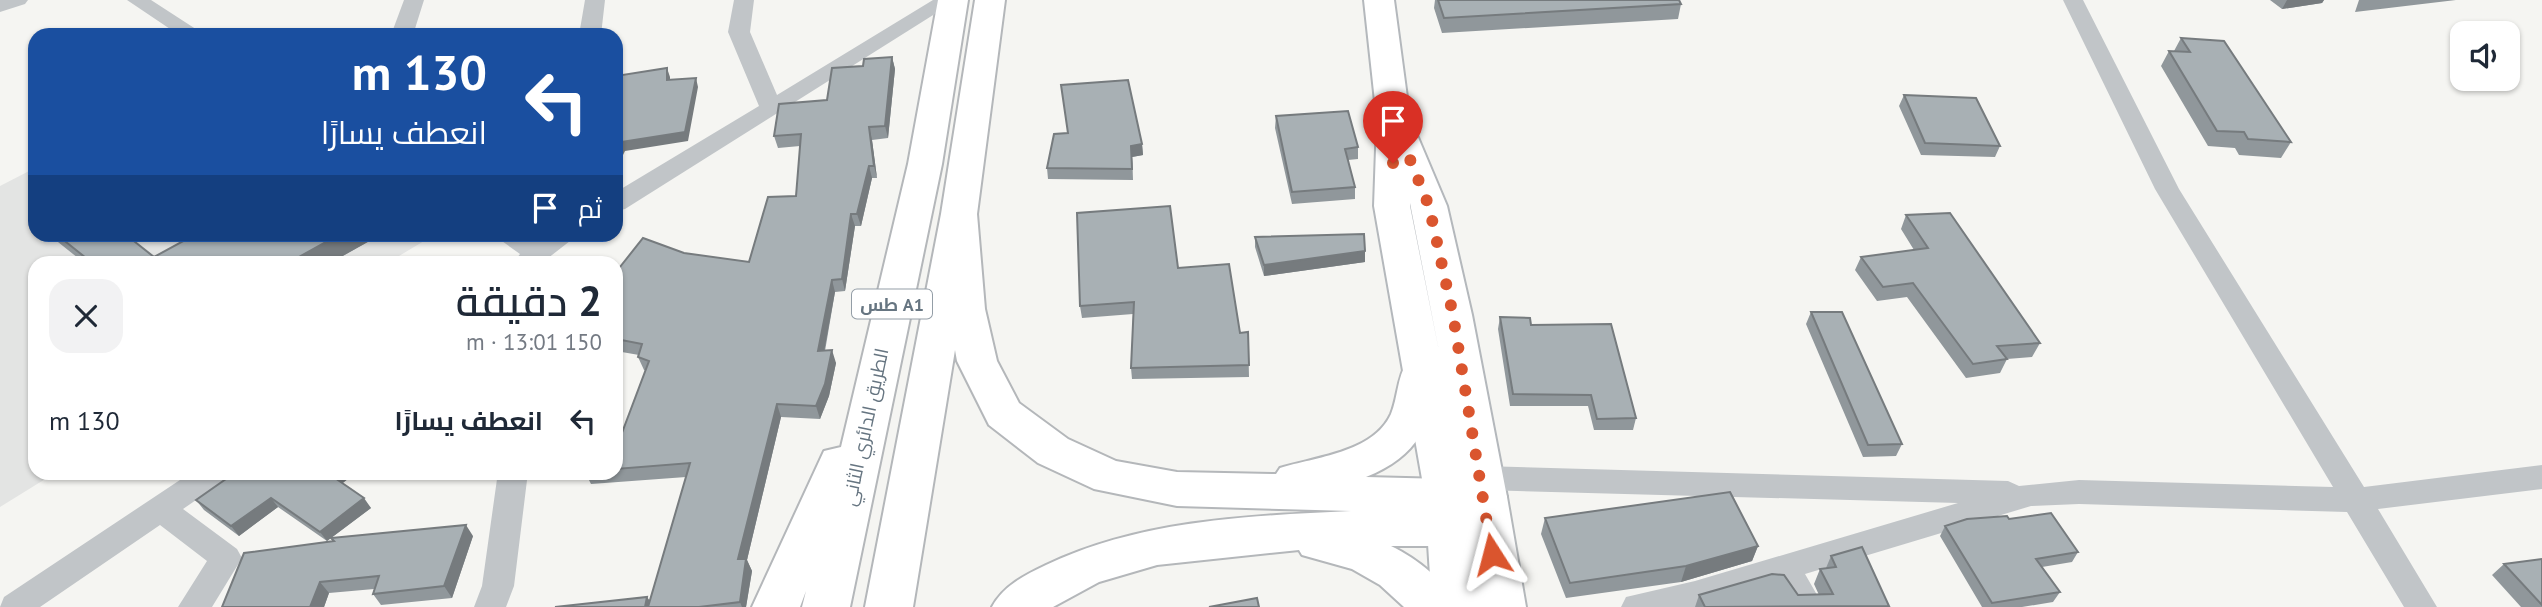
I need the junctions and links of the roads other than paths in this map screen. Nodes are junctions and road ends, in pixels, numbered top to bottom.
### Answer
1 (18, 0) edge
2 (137, 0) edge
3 (414, 0) edge
4 (595, 0) edge
5 (744, 0) edge
6 (950, 0) edge
7 (990, 0) edge
8 (1379, 0) edge
9 (2073, 0) edge
10 (0, 6) edge
11 (183, 28) edge
12 (404, 28) edge
13 (591, 28) edge
14 (771, 108) junction
15 (1394, 120) junction
16 (623, 199) edge
17 (959, 214) junction
18 (513, 242) edge
19 (556, 242) edge
20 (530, 256) edge
21 (535, 256) edge
22 (1421, 372) junction
23 (874, 384) junction
24 (2542, 477) edge
25 (203, 480) edge
26 (512, 480) edge
27 (1257, 490) junction
28 (2031, 494) junction
29 (2356, 500) junction
30 (1470, 505) junction
31 (160, 509) junction
32 (1267, 534) junction
33 (1784, 567) junction
34 (15, 607) edge
35 (194, 607) edge
36 (490, 607) edge
37 (776, 607) edge
38 (826, 607) edge
39 (889, 607) edge
40 (1016, 607) edge
41 (1434, 607) edge
42 (1456, 607) edge
43 (1502, 607) edge
44 (1637, 607) edge
45 (1808, 607) edge
46 (2421, 607) edge

1 - 10 street
2 - 11 street
3 - 12 street
4 - 13 street
5 - 14 street
6 - 14 street
6 - 23 main road, الطريق الدائري الثاني / طس A1
7 - 17 main road, طس A1
8 - 15 main road
9 - 29 street
14 - 16 street
15 - 22 main road
15 - 30 main road
17 - 27 main road
17 - 39 main road, طس A1
18 - 20 street
19 - 21 street
22 - 27 main road
22 - 30 main road
23 - 37 main road
23 - 38 main road, الطريق الدائري الثاني / طس A1
24 - 29 street
25 - 31 street
26 - 36 street
27 - 30 main road
28 - 29 street
28 - 30 street
28 - 33 street
29 - 46 street
30 - 32 main road
30 - 42 main road
30 - 43 main road
31 - 34 street
31 - 35 street
32 - 40 main road
32 - 41 main road
33 - 44 street
33 - 45 street

